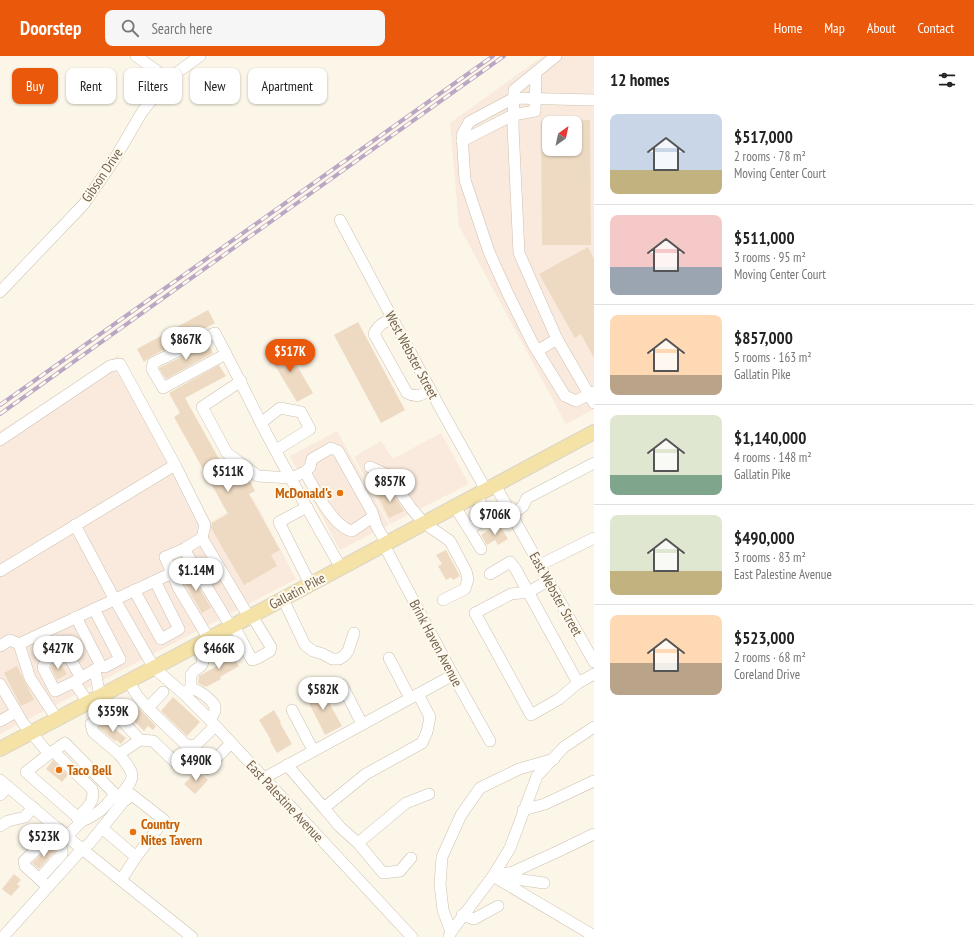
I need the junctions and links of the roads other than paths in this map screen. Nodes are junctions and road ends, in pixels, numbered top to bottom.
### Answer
1 (136, 56) edge
2 (200, 56) edge
3 (556, 56) edge
4 (153, 68) edge
5 (182, 69) edge
6 (536, 72) junction
7 (514, 98) junction
8 (535, 99) junction
9 (594, 100) edge
10 (148, 104) edge
11 (513, 115) junction
12 (462, 141) junction
13 (340, 220) dead end
14 (0, 292) edge
15 (392, 319) junction
16 (557, 339) junction
17 (537, 350) junction
18 (226, 354) junction
19 (241, 381) junction
20 (430, 390) junction
21 (592, 396) edge
22 (261, 423) junction
23 (594, 432) edge
24 (0, 440) edge
25 (276, 450) junction
26 (594, 463) edge
27 (174, 465) junction
28 (370, 467) dead end
29 (305, 472) junction
30 (291, 478) junction
31 (486, 490) junction
32 (308, 507) junction
33 (454, 507) junction
34 (329, 511) junction
35 (510, 511) junction
36 (489, 517) junction
37 (374, 518) junction
38 (314, 519) junction
39 (424, 523) junction
40 (75, 525) junction
41 (469, 529) junction
42 (202, 538) junction
43 (594, 538) edge
44 (385, 544) junction
45 (184, 548) junction
46 (481, 549) dead end
47 (540, 565) junction
48 (341, 568) junction
49 (0, 571) edge
50 (172, 573) junction
51 (490, 574) dead end
52 (549, 580) junction
53 (155, 581) junction
54 (310, 584) junction
55 (134, 590) junction
56 (529, 592) junction
57 (283, 599) junction
58 (115, 600) junction
59 (443, 600) dead end
60 (94, 609) junction
61 (251, 616) junction
62 (76, 618) junction
63 (232, 626) junction
64 (354, 633) dead end
65 (204, 642) junction
66 (19, 644) junction
67 (0, 646) edge
68 (389, 658) dead end
69 (594, 662) edge
70 (98, 668) junction
71 (154, 668) junction
72 (594, 674) edge
73 (453, 675) junction
74 (78, 680) junction
75 (129, 682) junction
76 (578, 683) junction
77 (0, 684) edge
78 (342, 685) dead end
79 (187, 691) junction
80 (163, 692) dead end
81 (414, 696) junction
82 (94, 700) junction
83 (148, 708) junction
84 (292, 710) dead end
85 (16, 712) junction
86 (57, 719) junction
87 (100, 719) junction
88 (0, 721) edge
89 (212, 723) junction
90 (362, 724) junction
91 (594, 728) edge
92 (31, 732) junction
93 (490, 741) dead end
94 (138, 742) junction
95 (231, 743) junction
96 (0, 749) edge
97 (313, 750) junction
98 (51, 752) junction
99 (119, 754) junction
100 (555, 758) junction
101 (175, 762) dead end
102 (287, 765) junction
103 (206, 769) dead end
104 (264, 778) junction
105 (594, 781) edge
106 (4, 783) edge
107 (429, 794) dead end
108 (0, 795) edge
109 (118, 798) junction
110 (33, 807) junction
111 (324, 808) junction
112 (523, 810) junction
113 (80, 820) junction
114 (0, 826) edge
115 (102, 828) junction
116 (54, 833) junction
117 (594, 834) edge
118 (67, 836) junction
119 (358, 843) junction
120 (82, 849) junction
121 (136, 857) junction
122 (411, 858) dead end
123 (493, 876) junction
124 (121, 880) junction
125 (43, 883) junction
126 (544, 883) dead end
127 (498, 906) dead end
128 (462, 916) junction
129 (450, 934) edge
130 (594, 936) edge
131 (3, 937) edge
132 (192, 937) edge
133 (412, 937) edge

1 - 4 street
2 - 5 street, Gibson Drive
3 - 6 street
6 - 7 street
6 - 8 street
7 - 8 street
7 - 11 street
7 - 12 street
8 - 9 street
8 - 11 street
10 - 14 street, Gibson Drive
11 - 12 street
11 - 16 street
12 - 17 street
13 - 15 street, West Webster Street
15 - 20 street, West Webster Street
15 - 20 street
16 - 17 street
16 - 21 street
17 - 21 street
18 - 18 street
18 - 19 street
19 - 22 street
19 - 30 street
20 - 31 street, West Webster Street
22 - 25 street
22 - 25 street
23 - 31 main road, Gallatin Pike
24 - 27 street
25 - 30 street
26 - 35 street
27 - 40 street
27 - 42 street
28 - 39 street
29 - 30 street
29 - 34 street
29 - 37 street, Brink Haven Avenue
30 - 32 street
31 - 33 main road, Gallatin Pike
31 - 35 street, East Webster Street
31 - 36 street
32 - 38 street
32 - 54 street
33 - 39 main road, Gallatin Pike
33 - 41 street
34 - 37 street
34 - 38 street
35 - 36 street
35 - 47 street, East Webster Street
36 - 41 street
37 - 44 street, Brink Haven Avenue
38 - 48 street
39 - 44 main road, Gallatin Pike
39 - 59 street
40 - 49 street
40 - 58 street, East Palestine Avenue
41 - 46 street
42 - 45 street
42 - 61 street
43 - 47 street
44 - 48 main road, Gallatin Pike
44 - 73 street, Brink Haven Avenue
45 - 50 street
45 - 63 street
47 - 52 street, East Webster Street
48 - 54 main road, Gallatin Pike
50 - 53 street
50 - 65 street
51 - 56 street
52 - 56 street
52 - 69 street, East Webster Street
53 - 55 street
53 - 55 street
54 - 57 main road, Gallatin Pike
55 - 58 street
56 - 76 street
56 - 76 street
57 - 61 main road, Gallatin Pike
57 - 64 street
58 - 60 street
58 - 71 street, East Palestine Avenue
60 - 62 street
60 - 70 street
61 - 63 main road, Gallatin Pike
61 - 63 street
62 - 66 street
62 - 70 street
63 - 65 main road, Gallatin Pike
65 - 71 main road, Gallatin Pike
65 - 79 street
66 - 67 street
66 - 86 street
68 - 81 street
70 - 74 street
70 - 82 street
71 - 75 main road, Gallatin Pike
71 - 79 street, East Palestine Avenue
72 - 76 street
73 - 81 street
73 - 93 street, Brink Haven Avenue
74 - 74 street
74 - 82 street
75 - 82 main road, Gallatin Pike
75 - 83 street
77 - 85 street
78 - 90 street
79 - 89 street, East Palestine Avenue
80 - 83 street
81 - 90 street
81 - 111 street
82 - 86 main road, Gallatin Pike
82 - 87 street
82 - 94 street
83 - 89 street
84 - 97 street
85 - 88 street
85 - 92 street
86 - 92 main road, Gallatin Pike
87 - 94 street
87 - 99 street
89 - 95 street, East Palestine Avenue
90 - 97 street
91 - 100 street
92 - 96 main road, Gallatin Pike
92 - 98 street
94 - 99 street
94 - 101 street
95 - 103 street
95 - 104 street, East Palestine Avenue
97 - 102 street
98 - 109 street
98 - 113 street
98 - 113 street
99 - 109 street
100 - 112 street
100 - 129 street
102 - 104 street
102 - 111 street
104 - 133 street, East Palestine Avenue
105 - 112 street
106 - 108 street
106 - 110 street
107 - 119 street
109 - 113 street
109 - 115 street
109 - 121 street
110 - 114 street
110 - 116 street
111 - 119 street
112 - 123 street
113 - 118 street
115 - 120 street
115 - 121 street
116 - 118 street
116 - 125 street
116 - 125 street
117 - 123 street
118 - 120 street
119 - 122 street
120 - 124 street
120 - 125 street
121 - 124 street
123 - 126 street
123 - 128 street
123 - 130 street
124 - 132 street
125 - 131 street
127 - 128 street
128 - 129 street

